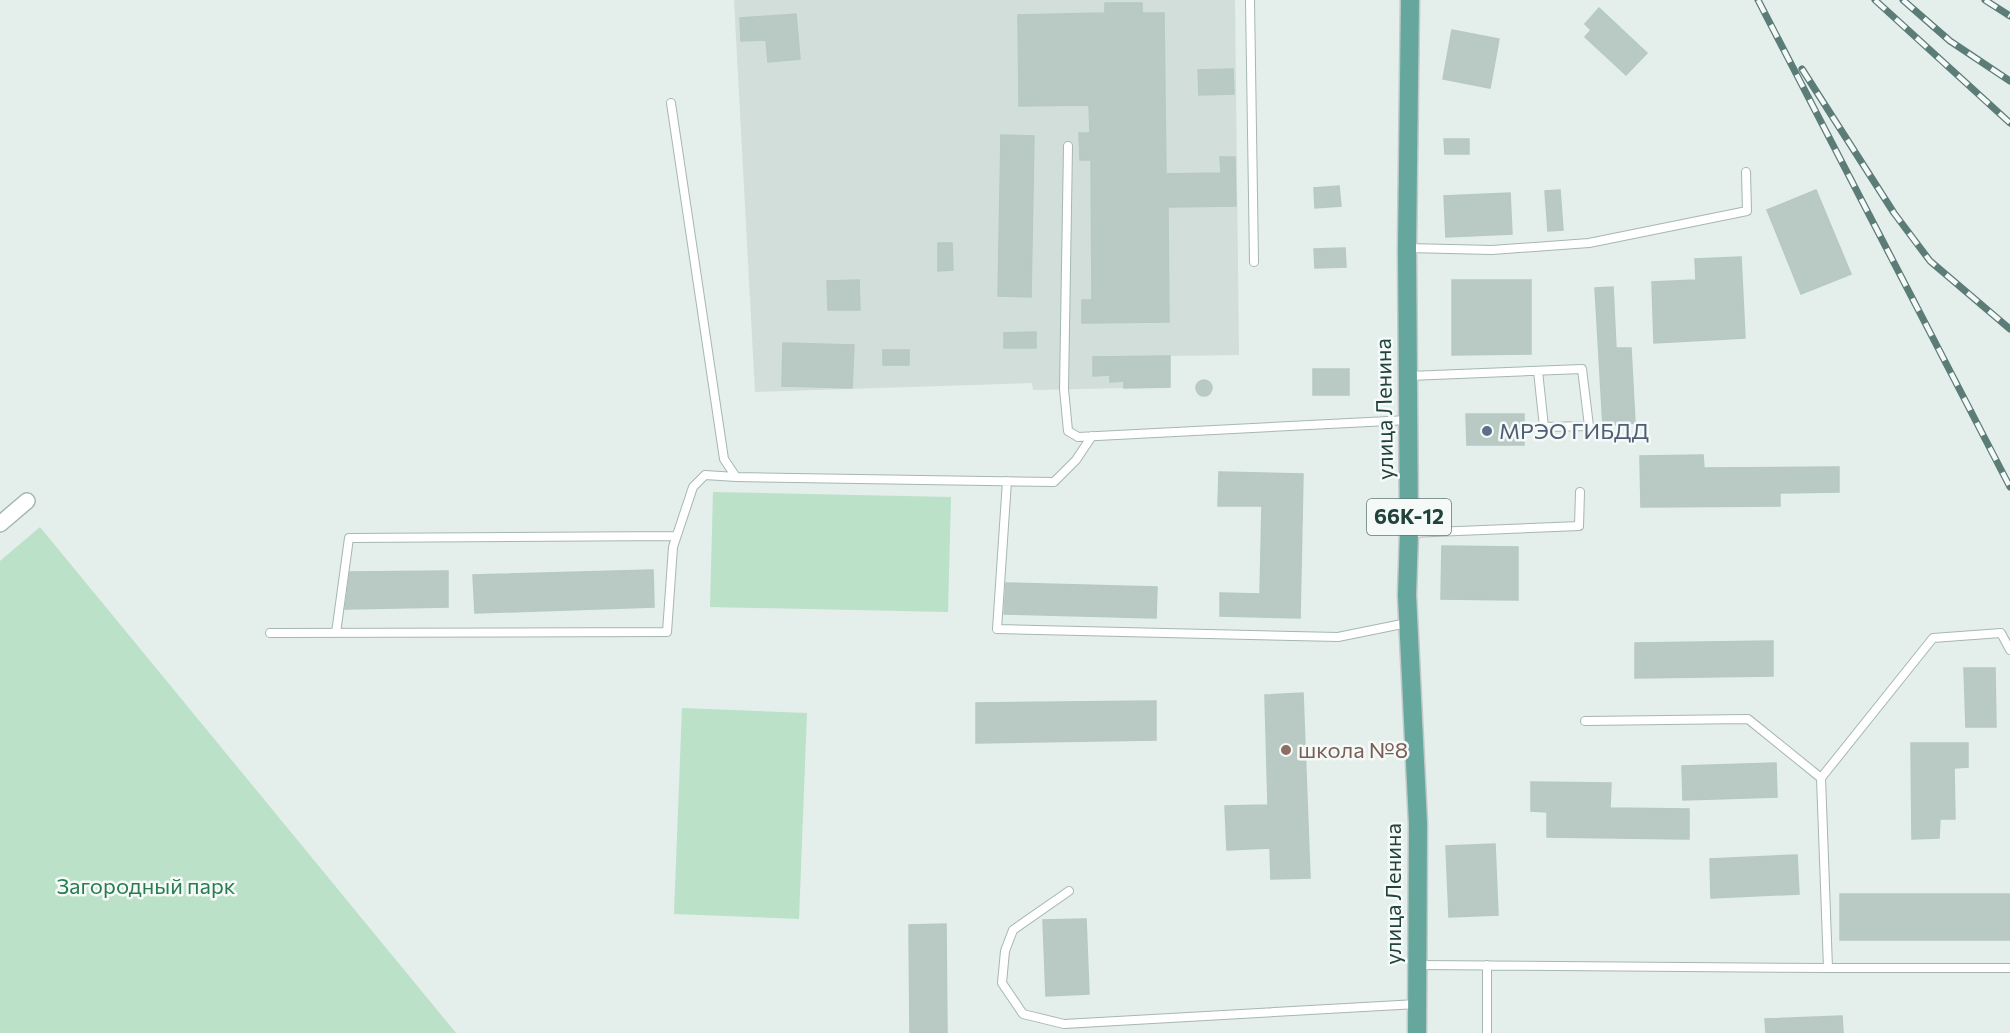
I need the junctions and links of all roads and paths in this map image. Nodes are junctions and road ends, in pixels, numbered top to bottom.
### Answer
1 (1250, 0) edge
2 (1410, 0) edge
3 (671, 103) dead end
4 (1068, 146) dead end
5 (1746, 172) dead end
6 (1407, 248) junction
7 (1254, 262) dead end
8 (1538, 371) junction
9 (1407, 376) junction
10 (1408, 420) junction
11 (1092, 436) junction
12 (736, 477) junction
13 (1007, 481) junction
14 (1580, 492) dead end
15 (27, 501) dead end
16 (0, 524) edge
17 (1409, 533) junction
18 (676, 536) junction
19 (1409, 623) junction
20 (270, 633) dead end
21 (336, 633) junction
22 (2010, 650) edge
23 (1585, 721) dead end
24 (1821, 778) junction
25 (1069, 891) dead end
26 (1417, 965) junction
27 (1487, 965) junction
28 (1828, 968) junction
29 (2010, 968) edge
30 (1417, 1004) junction
31 (1417, 1033) edge
32 (1487, 1033) edge

1 - 7 lane
2 - 6 main road, улица Ленина / 66К-12
3 - 12 lane
4 - 11 lane
5 - 6 lane
6 - 9 main road, улица Ленина / 66К-12
8 - 8 lane
8 - 9 lane
9 - 10 main road, улица Ленина / 66К-12
10 - 11 lane
10 - 17 main road, улица Ленина / 66К-12
11 - 13 lane
12 - 13 lane
12 - 18 lane
13 - 19 lane
14 - 17 lane
15 - 16 street
17 - 19 main road, улица Ленина / 66К-12
18 - 21 lane
18 - 21 lane
19 - 26 main road, улица Ленина / 66К-12
20 - 21 lane
22 - 24 lane
23 - 24 lane
24 - 28 lane
25 - 30 lane
26 - 27 lane
26 - 30 main road, улица Ленина / 66К-12
27 - 28 lane
27 - 32 lane
28 - 29 lane
30 - 31 main road, улица Ленина / 66К-12

